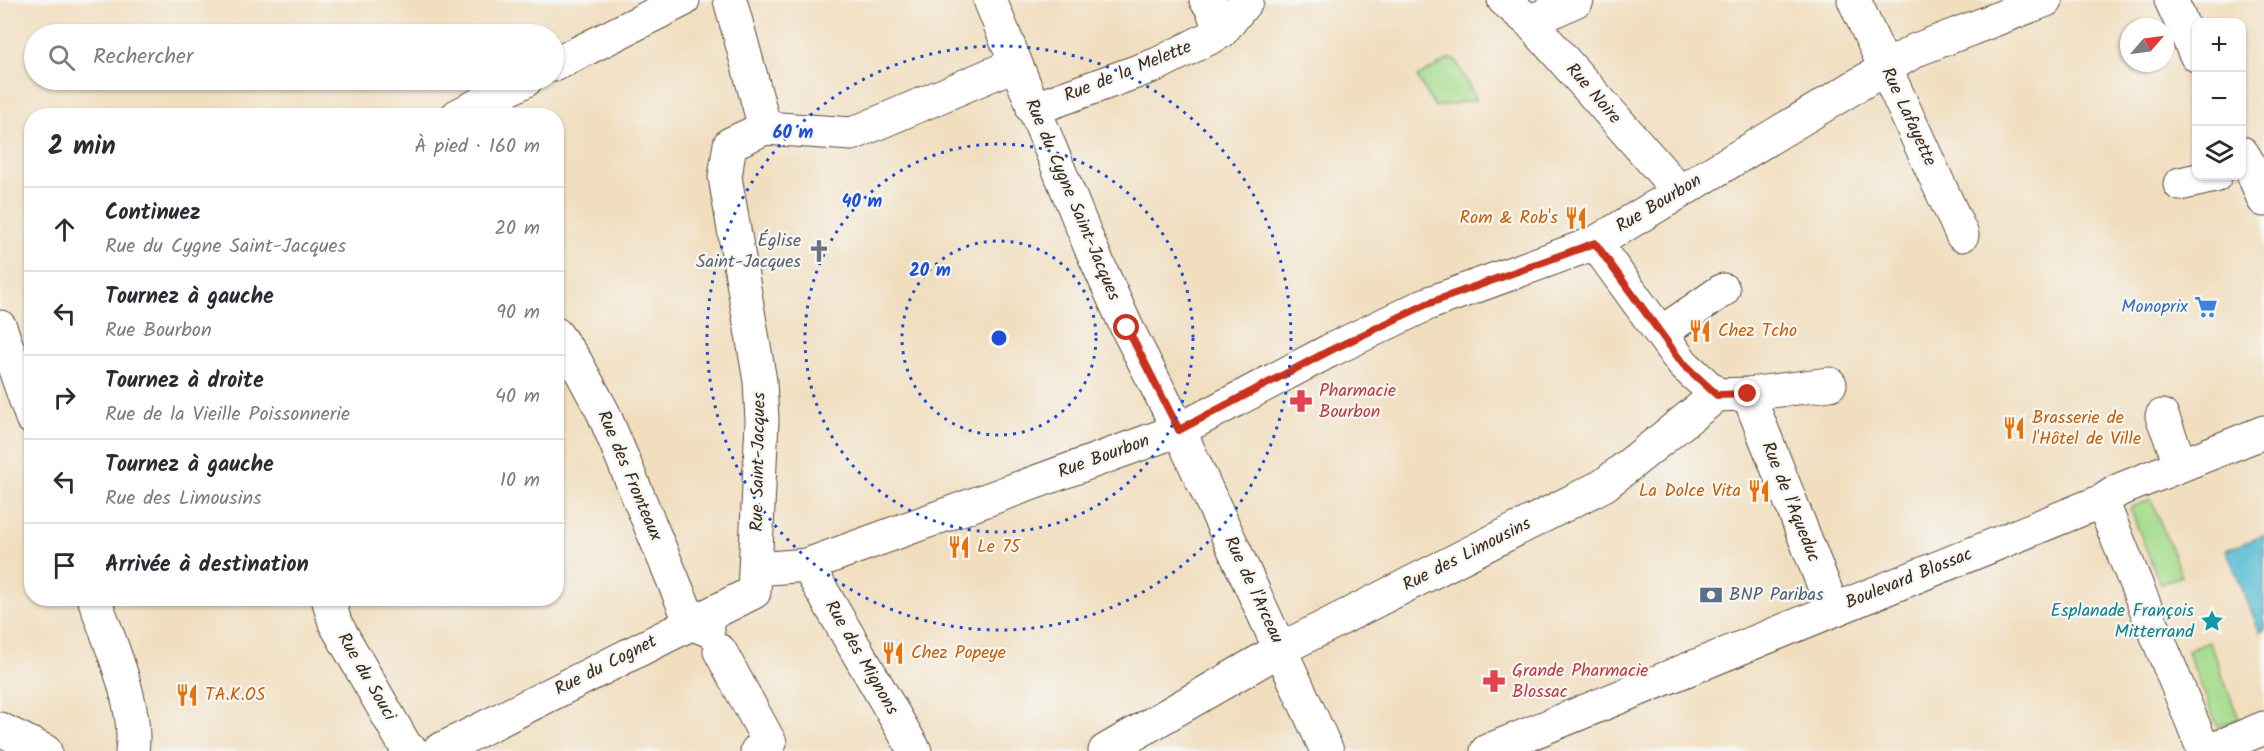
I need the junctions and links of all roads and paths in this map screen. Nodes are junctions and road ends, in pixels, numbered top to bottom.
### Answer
1 (683, 0) edge
2 (730, 0) edge
3 (990, 0) edge
4 (1206, 0) edge
5 (1247, 0) edge
6 (1504, 0) edge
7 (1577, 0) edge
8 (1854, 0) edge
9 (2046, 0) edge
10 (2171, 0) edge
11 (1530, 22) junction
12 (1221, 32) junction
13 (2192, 46) edge
14 (564, 60) edge
15 (1016, 64) junction
16 (1885, 68) junction
17 (507, 90) edge
18 (472, 108) edge
19 (1033, 109) junction
20 (765, 128) junction
21 (2249, 162) edge
22 (2198, 180) edge
23 (2180, 184) dead end
24 (1679, 191) junction
25 (2264, 200) edge
26 (1962, 235) dead end
27 (1595, 243) junction
28 (1723, 290) dead end
29 (0, 327) edge
30 (1661, 333) junction
31 (564, 345) edge
32 (1830, 384) dead end
33 (24, 395) edge
34 (1733, 395) junction
35 (2162, 416) dead end
36 (1179, 430) junction
37 (2264, 432) edge
38 (2181, 465) junction
39 (2102, 501) junction
40 (807, 565) junction
41 (757, 569) junction
42 (97, 606) edge
43 (330, 606) edge
44 (1833, 609) junction
45 (706, 635) junction
46 (1281, 650) junction
47 (2264, 728) edge
48 (0, 729) edge
49 (45, 751) edge
50 (132, 751) edge
51 (412, 751) edge
52 (438, 751) edge
53 (758, 751) edge
54 (915, 751) edge
55 (1105, 751) edge
56 (1327, 751) edge
57 (1487, 751) edge
58 (2204, 751) edge
59 (2209, 751) edge

1 - 14 street
2 - 20 street
3 - 15 street, Rue du Cygne Saint-Jacques
4 - 12 street
5 - 12 street
6 - 11 street, Rue Noire
7 - 11 street
8 - 16 street, Rue Lafayette
9 - 16 street, Rue Bourbon
10 - 13 street
11 - 24 street, Rue Noire
12 - 19 street, Rue de la Melette
15 - 19 street, Rue du Cygne Saint-Jacques
15 - 20 street
16 - 24 street, Rue Bourbon
16 - 26 street, Rue Lafayette
17 - 18 street
19 - 36 street, Rue du Cygne Saint-Jacques
20 - 41 street, Rue Saint-Jacques
21 - 25 street
22 - 23 street
24 - 27 street, Rue Bourbon
27 - 30 street
27 - 36 street, Rue Bourbon
28 - 30 street
29 - 33 street
30 - 34 street
31 - 45 street, Rue des Fronteaux
32 - 34 street
34 - 44 street, Rue de l'Aqueduc
34 - 46 street, Rue des Limousins
35 - 38 street
36 - 40 street, Rue Bourbon
36 - 46 street, Rue de l'Arceau
37 - 38 street, Boulevard Blossac
38 - 39 street, Boulevard Blossac
39 - 44 street, Boulevard Blossac
39 - 58 street
40 - 41 street, Rue Bourbon
40 - 54 street, Rue des Mignons
41 - 45 street, Rue du Cognet
42 - 50 street
43 - 51 street, Rue du Souci
44 - 57 street, Boulevard Blossac
45 - 52 street, Rue du Cognet
45 - 53 street, Rue des Fronteaux
46 - 55 street, Rue des Limousins
46 - 56 street, Rue de l'Arceau
47 - 59 street
48 - 49 street

